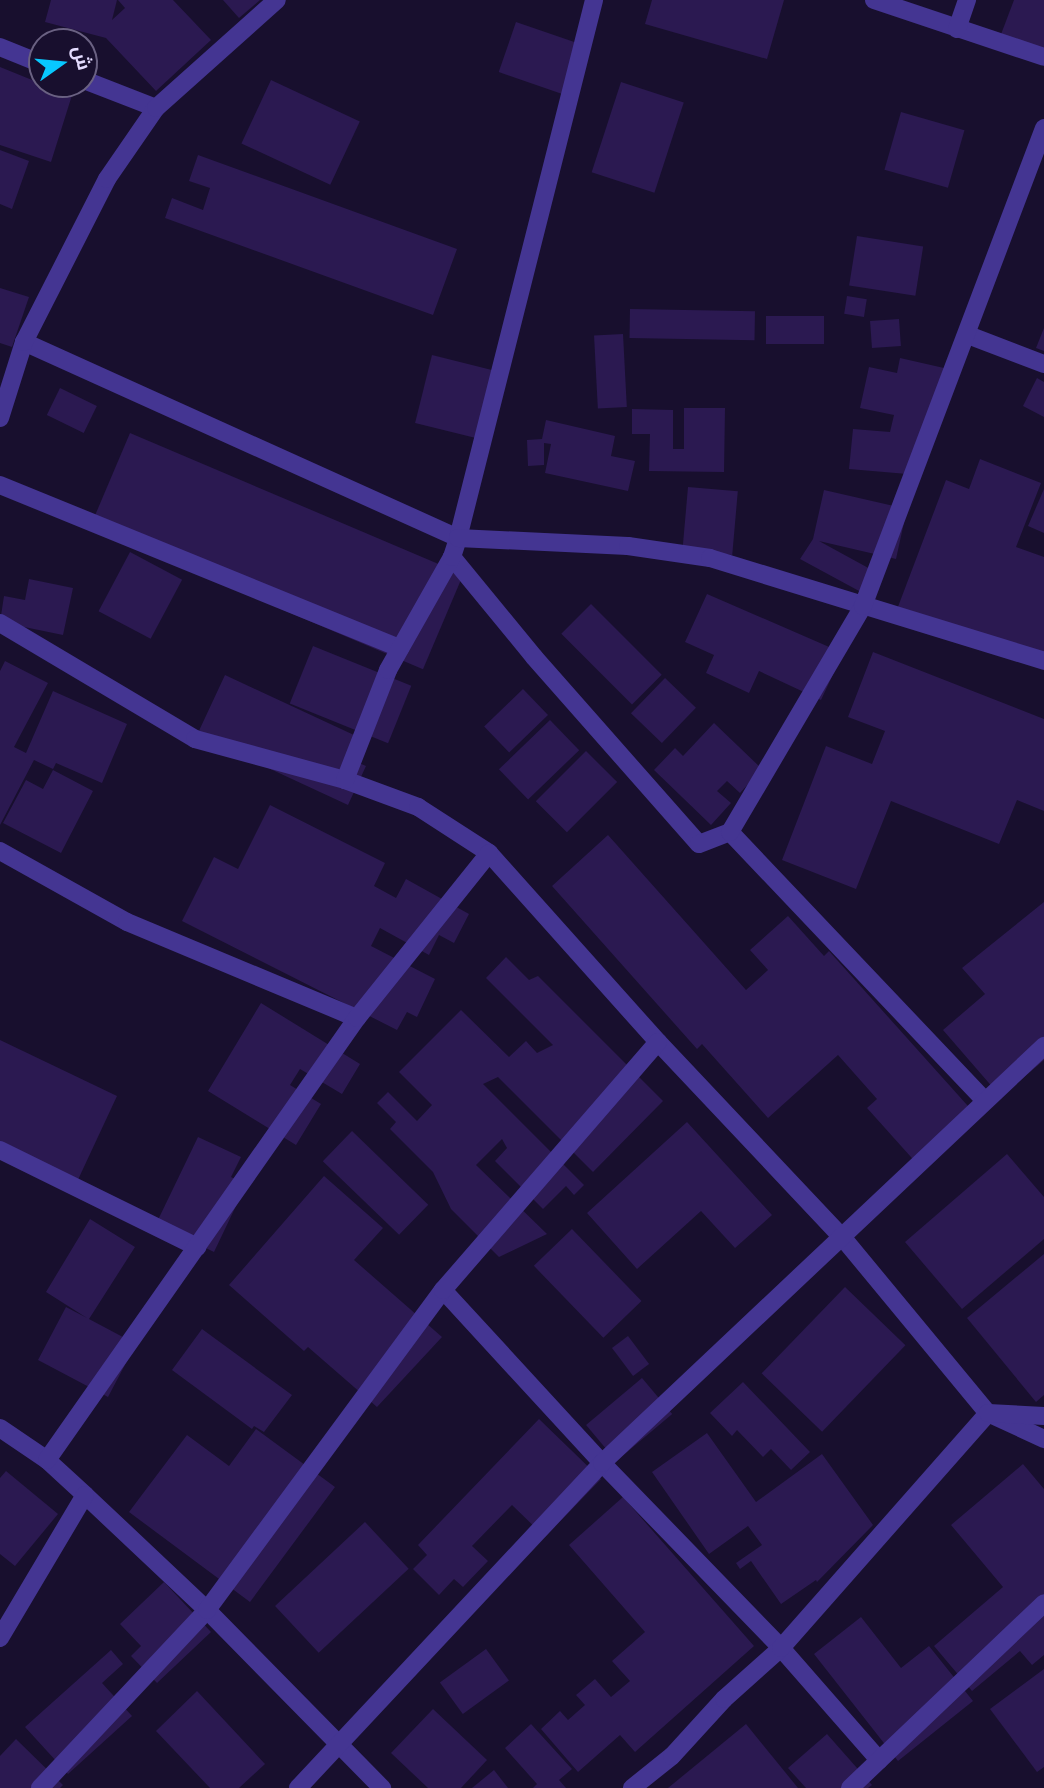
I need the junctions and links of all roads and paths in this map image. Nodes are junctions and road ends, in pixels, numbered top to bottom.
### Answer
1 (277, 0) edge
2 (594, 0) edge
3 (874, 0) edge
4 (967, 0) edge
5 (957, 29) junction
6 (0, 47) edge
7 (1044, 57) edge
8 (28, 58) edge
9 (98, 85) edge
10 (156, 108) junction
11 (1044, 128) edge
12 (968, 335) junction
13 (24, 342) junction
14 (1044, 364) edge
15 (0, 418) edge
16 (0, 485) edge
17 (458, 538) junction
18 (452, 557) junction
19 (863, 606) junction
20 (0, 623) edge
21 (400, 648) junction
22 (1044, 661) edge
23 (345, 780) junction
24 (730, 832) junction
25 (0, 851) edge
26 (489, 853) junction
27 (357, 1018) junction
28 (658, 1041) junction
29 (1044, 1046) edge
30 (984, 1100) junction
31 (0, 1150) edge
32 (843, 1238) junction
33 (197, 1247) junction
34 (443, 1290) junction
35 (988, 1413) junction
36 (1044, 1416) edge
37 (0, 1429) edge
38 (1044, 1439) edge
39 (47, 1460) junction
40 (602, 1463) junction
41 (85, 1495) junction
42 (1044, 1603) edge
43 (207, 1610) junction
44 (0, 1638) edge
45 (781, 1648) junction
46 (340, 1744) junction
47 (879, 1760) junction
48 (40, 1788) edge
49 (298, 1788) edge
50 (382, 1788) edge
51 (632, 1788) edge
52 (850, 1788) edge

1 - 10 street
2 - 17 street
3 - 5 street
4 - 5 street
5 - 7 street
6 - 8 street
9 - 10 street
10 - 13 street
11 - 12 street
12 - 14 street
12 - 19 street
13 - 15 street
13 - 17 street
16 - 21 street
17 - 18 street
17 - 19 street
18 - 21 street
18 - 24 street
19 - 22 street
19 - 24 street
20 - 23 street
21 - 23 street
23 - 26 street
24 - 30 street
25 - 27 street
26 - 27 street
26 - 28 street
27 - 33 street
28 - 32 street
28 - 34 street
29 - 30 street
30 - 32 street
31 - 33 street
32 - 35 street
32 - 40 street
33 - 39 street
34 - 40 street
34 - 43 street
35 - 36 street
35 - 38 street
35 - 45 street
37 - 39 street
39 - 41 street
40 - 45 street
40 - 46 street
41 - 43 street
41 - 44 street
42 - 47 street
43 - 46 street
43 - 48 street
45 - 47 street
45 - 51 street
46 - 49 street
46 - 50 street
47 - 52 street

